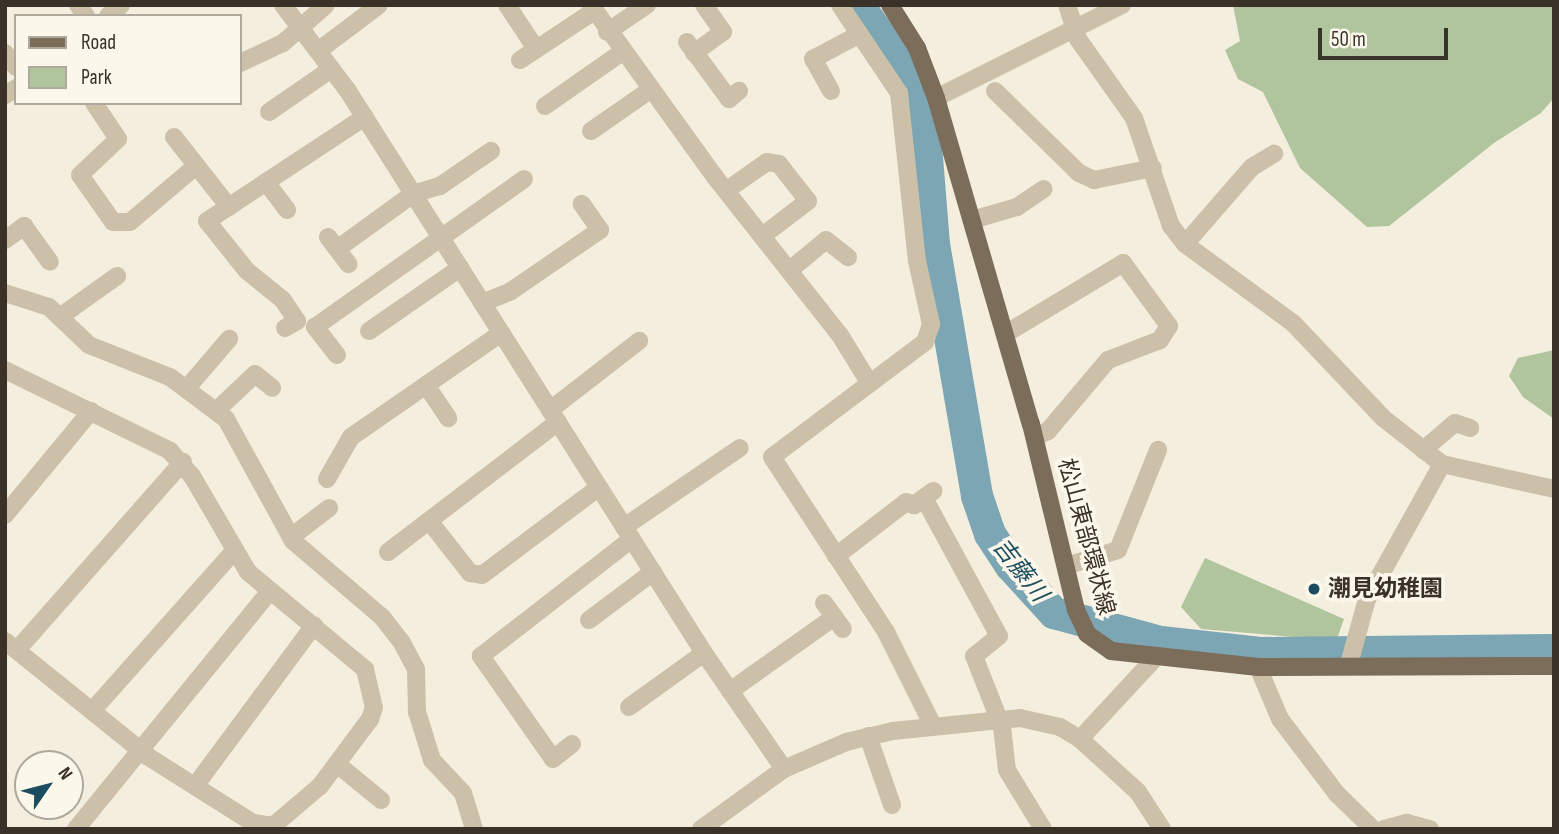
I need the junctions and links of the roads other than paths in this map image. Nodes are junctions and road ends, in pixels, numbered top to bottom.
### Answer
1 (283, 5) edge
2 (326, 5) edge
3 (379, 5) edge
4 (507, 5) edge
5 (647, 5) edge
6 (704, 5) edge
7 (841, 5) edge
8 (890, 5) edge
9 (1067, 5) edge
10 (1122, 5) edge
11 (592, 8) edge
12 (300, 28) junction
13 (1075, 29) junction
14 (607, 32) junction
15 (860, 34) junction
16 (536, 49) junction
17 (318, 51) junction
18 (622, 52) junction
19 (520, 60) dead end
20 (242, 62) edge
21 (331, 69) junction
22 (650, 90) junction
23 (995, 90) dead end
24 (739, 91) dead end
25 (831, 91) dead end
26 (936, 97) junction
27 (95, 105) edge
28 (545, 106) dead end
29 (269, 112) dead end
30 (365, 117) junction
31 (591, 131) dead end
32 (174, 137) dead end
33 (491, 151) dead end
34 (1274, 154) dead end
35 (196, 166) junction
36 (1153, 168) junction
37 (524, 179) dead end
38 (266, 182) junction
39 (1044, 189) dead end
40 (727, 190) junction
41 (413, 194) junction
42 (582, 204) dead end
43 (229, 207) junction
44 (287, 211) dead end
45 (972, 220) junction
46 (765, 234) junction
47 (441, 238) junction
48 (5, 240) edge
49 (1185, 244) junction
50 (338, 250) dead end
51 (848, 257) dead end
52 (50, 262) dead end
53 (460, 268) junction
54 (792, 269) junction
55 (117, 276) dead end
56 (5, 293) edge
57 (482, 303) junction
58 (61, 316) junction
59 (285, 328) dead end
60 (369, 331) dead end
61 (501, 333) junction
62 (1005, 334) junction
63 (229, 339) dead end
64 (639, 341) dead end
65 (325, 349) dead end
66 (5, 370) edge
67 (870, 384) junction
68 (426, 385) junction
69 (187, 388) junction
70 (272, 388) dead end
71 (217, 410) junction
72 (92, 411) junction
73 (554, 416) junction
74 (449, 418) dead end
75 (1470, 428) dead end
76 (1035, 437) junction
77 (740, 448) dead end
78 (1423, 450) junction
79 (1152, 454) dead end
80 (183, 463) junction
81 (1442, 464) junction
82 (327, 479) dead end
83 (598, 486) junction
84 (1554, 488) edge
85 (329, 508) dead end
86 (5, 515) edge
87 (430, 522) junction
88 (628, 533) junction
89 (290, 537) junction
90 (234, 551) junction
91 (388, 552) dead end
92 (836, 556) junction
93 (1066, 566) junction
94 (653, 572) junction
95 (270, 591) junction
96 (834, 616) dead end
97 (589, 620) dead end
98 (314, 625) junction
99 (11, 645) edge
100 (704, 653) junction
101 (1351, 654) junction
102 (1156, 657) junction
103 (1554, 666) edge
104 (1258, 667) junction
105 (730, 691) junction
106 (639, 706) dead end
107 (92, 711) junction
108 (998, 720) junction
109 (933, 726) junction
110 (868, 736) junction
111 (1080, 739) junction
112 (572, 744) dead end
113 (337, 764) junction
114 (783, 769) junction
115 (195, 786) junction
116 (381, 800) dead end
117 (892, 805) dead end
118 (76, 829) edge
119 (474, 829) edge
120 (701, 829) edge
121 (1043, 829) edge
122 (1162, 829) edge
123 (1373, 829) edge
124 (1384, 829) edge
125 (1430, 829) edge

1 - 12 street
2 - 12 street
3 - 17 street
4 - 16 street
5 - 14 street
6 - 24 street
7 - 15 street
8 - 26 main road, 松山東部環状線
9 - 13 street
10 - 13 street
11 - 14 street
11 - 16 street
12 - 17 street
12 - 20 street
13 - 26 street
13 - 36 street
14 - 18 street
15 - 25 street
15 - 67 street
16 - 19 street
17 - 21 street
18 - 22 street
18 - 28 street
21 - 29 street
21 - 30 street
22 - 31 street
22 - 40 street
23 - 36 street
26 - 45 main road, 松山東部環状線
27 - 35 street
30 - 38 street
30 - 41 street
32 - 35 street
33 - 41 street
34 - 49 street
35 - 43 street
36 - 49 street
37 - 47 street
38 - 43 street
38 - 44 street
39 - 45 street
40 - 46 street
40 - 46 street
41 - 47 street
41 - 50 street
42 - 57 street
43 - 59 street
45 - 62 main road, 松山東部環状線
46 - 54 street
47 - 53 street
47 - 65 street
48 - 52 street
49 - 78 street
51 - 54 street
53 - 57 street
53 - 60 street
54 - 67 street
55 - 58 street
56 - 58 street
57 - 61 street
58 - 69 street
61 - 68 street
61 - 73 street
62 - 76 main road, 松山東部環状線
62 - 76 street
63 - 69 street
64 - 73 street
66 - 72 street
67 - 92 street
68 - 74 street
68 - 82 street
69 - 71 street
70 - 71 street
71 - 89 street
72 - 80 street
72 - 86 street
73 - 83 street
73 - 87 street
75 - 78 street
76 - 93 main road, 松山東部環状線
77 - 88 street
78 - 81 street
79 - 93 street
80 - 90 street
80 - 99 street
81 - 84 street
81 - 101 street
83 - 87 street
83 - 88 street
85 - 89 street
87 - 91 street
88 - 94 street
88 - 112 street
89 - 119 street
90 - 95 street
90 - 107 street
92 - 108 street
92 - 109 street
93 - 102 main road, 松山東部環状線
94 - 97 street
94 - 100 street
95 - 98 street
95 - 118 street
96 - 105 street
98 - 113 street
98 - 115 street
99 - 107 street
100 - 105 street
100 - 106 street
101 - 103 main road, 松山東部環状線
101 - 104 main road, 松山東部環状線
102 - 104 main road, 松山東部環状線
102 - 111 street
104 - 123 street
105 - 114 street
107 - 115 street, bridge
108 - 109 street
108 - 111 street
108 - 121 street
109 - 110 street
110 - 114 street
110 - 117 street
111 - 122 street
113 - 115 street
113 - 116 street
114 - 120 street
124 - 125 street

